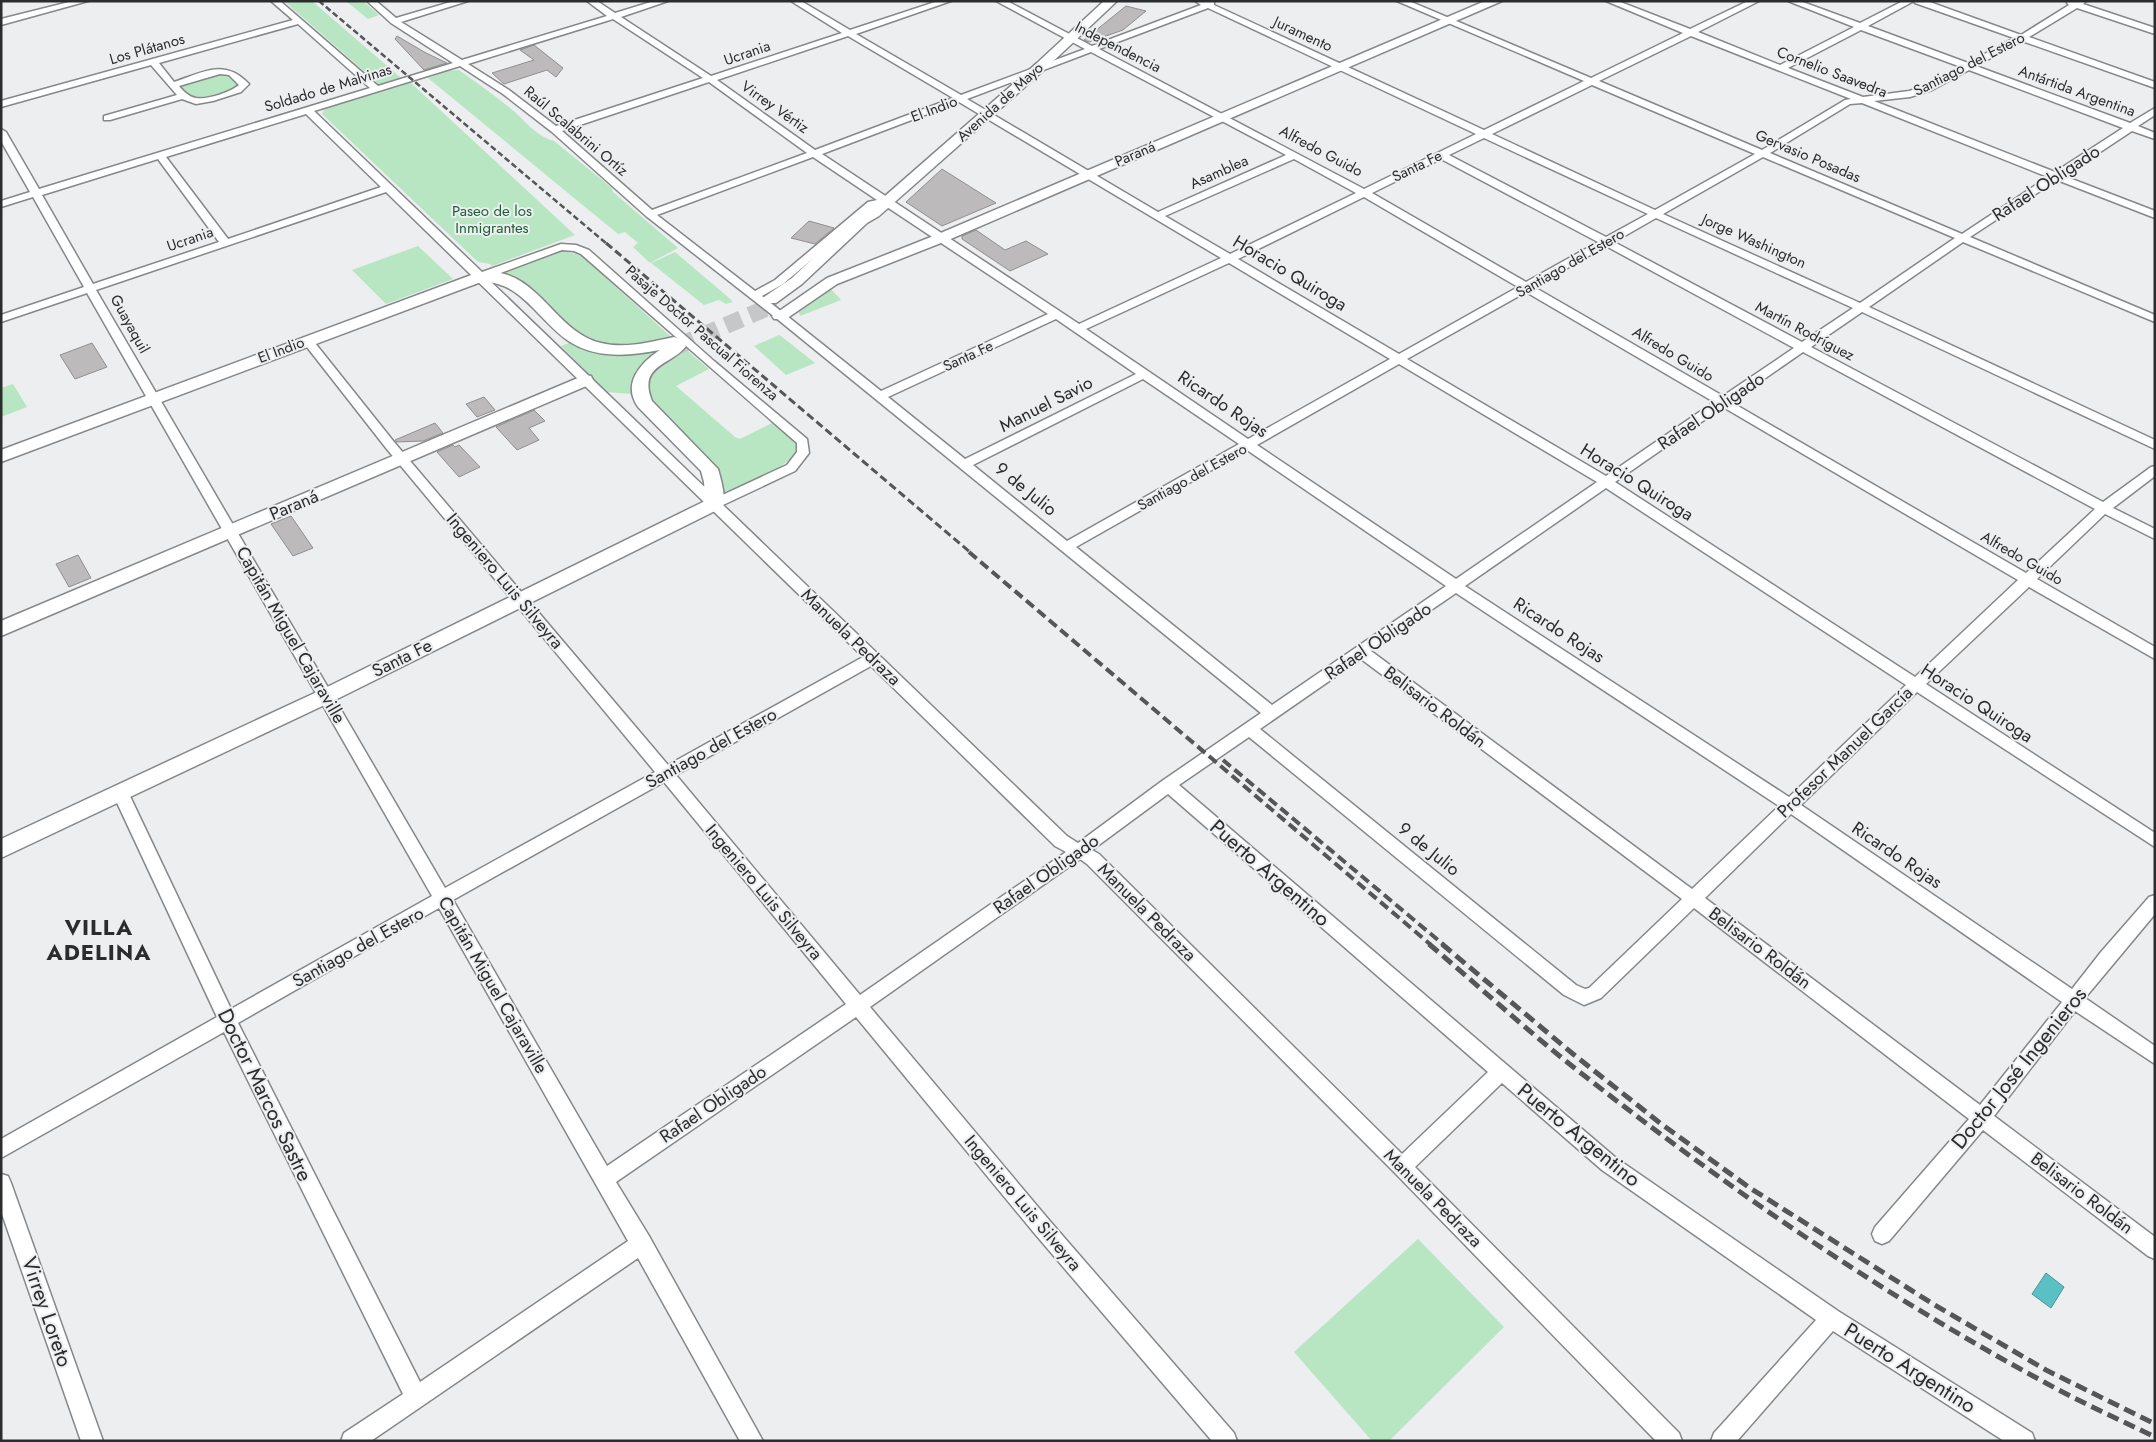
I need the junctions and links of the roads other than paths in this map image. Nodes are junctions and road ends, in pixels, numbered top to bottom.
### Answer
1 (84, 1) edge
2 (275, 1) edge
3 (371, 1) edge
4 (464, 1) edge
5 (591, 1) edge
6 (664, 1) edge
7 (795, 1) edge
8 (947, 1) edge
9 (1000, 1) edge
10 (1111, 1) edge
11 (1217, 1) edge
12 (1401, 1) edge
13 (1496, 1) edge
14 (1610, 1) edge
15 (1755, 1) edge
16 (1792, 1) edge
17 (1910, 1) edge
18 (1918, 1) edge
19 (2075, 2) edge
20 (1203, 3) edge
21 (615, 17) junction
22 (394, 20) junction
23 (300, 21) junction
24 (1, 22) edge
25 (1449, 22) junction
26 (1860, 27) junction
27 (2155, 31) edge
28 (1692, 33) junction
29 (849, 34) junction
30 (2023, 37) junction
31 (1071, 38) junction
32 (1091, 49) junction
33 (153, 62) junction
34 (462, 63) junction
35 (1041, 66) junction
36 (1340, 67) junction
37 (1968, 67) junction
38 (1781, 68) junction
39 (712, 80) junction
40 (1591, 80) junction
41 (174, 85) junction
42 (2155, 85) edge
43 (376, 90) junction
44 (183, 96) junction
45 (960, 99) junction
46 (1865, 100) junction
47 (1, 104) edge
48 (308, 110) junction
49 (2155, 111) edge
50 (987, 114) junction
51 (1223, 117) junction
52 (107, 118) dead end
53 (2131, 127) junction
54 (555, 130) junction
55 (1, 132) edge
56 (1483, 133) junction
57 (2155, 136) edge
58 (1763, 153) junction
59 (815, 154) junction
60 (1440, 154) junction
61 (1294, 155) junction
62 (160, 156) junction
63 (1088, 174) junction
64 (2056, 176) junction
65 (388, 188) junction
66 (1363, 192) junction
67 (36, 193) junction
68 (888, 200) junction
69 (1, 204) edge
70 (650, 214) junction
71 (1656, 214) junction
72 (2155, 215) edge
73 (1157, 216) junction
74 (941, 238) junction
75 (1962, 238) junction
76 (1608, 242) junction
77 (226, 243) junction
78 (561, 247) joint
79 (1229, 259) junction
80 (479, 277) junction
81 (1527, 287) junction
82 (91, 289) junction
83 (754, 296) junction
84 (775, 307) junction
85 (1862, 308) junction
86 (1056, 315) junction
87 (1, 319) edge
88 (2155, 319) edge
89 (1078, 329) junction
90 (307, 340) junction
91 (1803, 348) junction
92 (1399, 360) junction
93 (1144, 374) junction
94 (585, 380) junction
95 (879, 397) junction
96 (153, 399) junction
97 (1723, 403) junction
98 (2155, 445) edge
99 (1248, 446) junction
100 (1, 456) edge
101 (402, 459) junction
102 (798, 459) joint
103 (964, 465) junction
104 (2155, 470) edge
105 (1606, 482) junction
106 (714, 504) junction
107 (2104, 508) junction
108 (231, 532) junction
109 (2155, 535) edge
110 (1066, 547) junction
111 (2028, 580) junction
112 (1457, 587) junction
113 (521, 600) junction
114 (1, 629) edge
115 (1362, 652) junction
116 (2155, 654) edge
117 (873, 658) junction
118 (1915, 685) junction
119 (326, 696) junction
120 (1273, 714) junction
121 (1250, 729) junction
122 (666, 774) junction
123 (1168, 785) junction
124 (120, 792) junction
125 (1789, 805) junction
126 (2155, 841) edge
127 (1, 849) edge
128 (1080, 851) junction
129 (1694, 898) junction
130 (444, 899) junction
131 (2155, 902) edge
132 (1584, 997) joint
133 (2074, 1001) junction
134 (859, 1006) junction
135 (227, 1020) junction
136 (2155, 1056) edge
137 (1501, 1072) junction
138 (1982, 1117) junction
139 (1, 1149) edge
140 (1402, 1167) junction
141 (605, 1178) junction
142 (1, 1183) edge
143 (1882, 1234) dead end
144 (642, 1243) junction
145 (2155, 1248) edge
146 (1831, 1318) junction
147 (416, 1397) junction
148 (361, 1438) edge
149 (92, 1441) edge
150 (752, 1441) edge
151 (1226, 1441) edge
152 (1671, 1441) edge
153 (1722, 1441) edge
154 (2024, 1441) edge

1 - 24 street
2 - 23 street
3 - 22 street, Raúl Scalabrini Ortíz
4 - 22 street
5 - 21 street, Virrey Vértiz
6 - 21 street, Soldado de Malvinas
7 - 29 street
8 - 29 street, Ucrania
9 - 31 street, Independencia
10 - 31 street, Avenida de Mayo
11 - 20 street, El Indio
12 - 25 street, Gervasio Posadas
13 - 25 street, Paraná
14 - 28 street, Cornelio Saavedra
15 - 28 street, Santa Fe
16 - 26 street, Antártida Argentina
17 - 26 street
18 - 30 street
19 - 27 street
19 - 30 street, Santiago del Estero
20 - 32 street, El Indio
20 - 36 street, Juramento
21 - 34 street, Soldado de Malvinas
21 - 39 street, Virrey Vértiz
22 - 34 street, Raúl Scalabrini Ortíz
23 - 33 street, Los Plátanos
23 - 43 street
25 - 36 street, Paraná
25 - 40 street, Gervasio Posadas
26 - 37 street, Antártida Argentina
26 - 38 street
28 - 38 street, Cornelio Saavedra
28 - 40 street, Santa Fe
29 - 39 street, Ucrania
29 - 45 street
30 - 37 street, Santiago del Estero
30 - 42 street
31 - 32 street, Independencia
31 - 35 street, Avenida de Mayo
32 - 35 street, El Indio
32 - 51 street, Independencia
33 - 41 street
33 - 47 street, Los Plátanos
34 - 43 street, Soldado de Malvinas
34 - 54 street, Raúl Scalabrini Ortíz
35 - 45 street, El Indio
35 - 50 street, Avenida de Mayo
36 - 51 street, Paraná
36 - 56 street, Jorge Washington
37 - 46 street, Santiago del Estero
37 - 53 street, Antártida Argentina
38 - 46 street, Cornelio Saavedra
39 - 54 street, Ucrania
39 - 59 street, Virrey Vértiz
40 - 56 street, Santa Fe
40 - 58 street, Gervasio Posadas
41 - 44 street
41 - 44 street
43 - 48 street, Soldado de Malvinas
44 - 52 street
45 - 50 street
45 - 59 street, El Indio
46 - 58 street, Santiago del Estero
46 - 64 street, Cornelio Saavedra
48 - 62 street, Soldado de Malvinas
48 - 65 street, Manuela Pedraza
49 - 53 street, Rafael Obligado
50 - 63 street
50 - 68 street, Avenida de Mayo
51 - 61 street, Alfredo Guido
51 - 63 street, Paraná
53 - 57 street, Antártida Argentina
53 - 64 street, Rafael Obligado
54 - 70 street, Raúl Scalabrini Ortíz
55 - 67 street, Guayaquil
56 - 60 street, Santa Fe
56 - 71 street, Jorge Washington
58 - 71 street, Santiago del Estero
58 - 75 street, Gervasio Posadas
59 - 68 street, Virrey Vértiz
59 - 70 street, El Indio
60 - 66 street, Santa Fe
60 - 76 street, Martín Rodríguez
61 - 66 street, Alfredo Guido
61 - 73 street, Asamblea
62 - 67 street, Soldado de Malvinas
62 - 77 street
63 - 73 street, Horacio Quiroga
63 - 74 street, Paraná
64 - 72 street, Cornelio Saavedra
64 - 75 street, Rafael Obligado
65 - 77 street, Ucrania
65 - 80 street, Manuela Pedraza
66 - 79 street, Santa Fe
66 - 81 street, Alfredo Guido
67 - 69 street, Soldado de Malvinas
67 - 82 street, Guayaquil
68 - 74 street, Virrey Vértiz
68 - 83 street, Avenida de Mayo
68 - 84 street, Avenida de Mayo
70 - 83 street, Raúl Scalabrini Ortíz
71 - 76 street, Santiago del Estero
71 - 85 street, Jorge Washington
73 - 79 street, Horacio Quiroga
74 - 84 street, Paraná
74 - 86 street, Ricardo Rojas
75 - 85 street, Rafael Obligado
75 - 88 street, Gervasio Posadas
76 - 81 street, Santiago del Estero
76 - 91 street, Martín Rodríguez
77 - 82 street, Ucrania
78 - 80 street, El Indio
78 - 102 street, Pasaje Doctor Pascual Fiorenza
79 - 89 street, Santa Fe
79 - 92 street, Horacio Quiroga
80 - 90 street, El Indio
80 - 94 street, Manuela Pedraza
80 - 106 street
81 - 92 street, Santiago del Estero
81 - 97 street, Alfredo Guido
82 - 87 street, Ucrania
82 - 96 street, Guayaquil
83 - 84 street, 9 de Julio
84 - 95 street, 9 de Julio
85 - 91 street, Rafael Obligado
85 - 98 street, Jorge Washington
86 - 89 street, Ricardo Rojas
86 - 95 street, Santa Fe
89 - 93 street, Ricardo Rojas
90 - 96 street, El Indio
90 - 101 street, Ingeniero Luis Silveyra
91 - 97 street, Rafael Obligado
91 - 107 street, Martín Rodríguez
92 - 99 street, Santiago del Estero
92 - 105 street, Horacio Quiroga
93 - 99 street, Ricardo Rojas
93 - 103 street, Manuel Savio
94 - 101 street, Paraná
94 - 106 street, Manuela Pedraza
95 - 103 street, 9 de Julio
96 - 100 street, El Indio
96 - 108 street, Guayaquil
97 - 105 street, Rafael Obligado
97 - 111 street, Alfredo Guido
99 - 110 street, Santiago del Estero
99 - 112 street, Ricardo Rojas
101 - 108 street, Paraná
101 - 113 street, Ingeniero Luis Silveyra
102 - 106 street, Santa Fe
103 - 110 street, 9 de Julio
104 - 107 street, Profesor Manuel García
105 - 112 street, Rafael Obligado
105 - 118 street, Horacio Quiroga
106 - 113 street, Santa Fe
106 - 117 street, Manuela Pedraza
107 - 109 street, Martín Rodríguez
107 - 111 street, Profesor Manuel García
108 - 114 street, Paraná
108 - 119 street, Capitán Miguel Cajaraville
110 - 120 street, 9 de Julio
111 - 116 street, Alfredo Guido
111 - 118 street, Profesor Manuel García
112 - 115 street, Rafael Obligado
112 - 125 street, Ricardo Rojas
113 - 119 street, Santa Fe
113 - 122 street, Ingeniero Luis Silveyra
115 - 120 street, Rafael Obligado
115 - 129 street, Belisario Roldán
117 - 122 street, Santiago del Estero
117 - 128 street, Manuela Pedraza
118 - 125 street, Profesor Manuel García
118 - 126 street, Horacio Quiroga
119 - 124 street, Santa Fe
119 - 130 street, Capitán Miguel Cajaraville
120 - 121 street, Rafael Obligado
121 - 123 street, Rafael Obligado
121 - 132 street, 9 de Julio
122 - 130 street, Santiago del Estero
122 - 134 street, Ingeniero Luis Silveyra
123 - 128 street, Rafael Obligado
123 - 137 street, Puerto Argentino
124 - 127 street, Santa Fe
124 - 135 street, Doctor Marcos Sastre
125 - 129 street, Profesor Manuel García
125 - 133 street, Ricardo Rojas
128 - 134 street, Rafael Obligado
128 - 140 street, Manuela Pedraza
129 - 132 street, Profesor Manuel García
129 - 138 street, Belisario Roldán
130 - 135 street, Santiago del Estero
130 - 141 street, Capitán Miguel Cajaraville
131 - 133 street, Doctor José Ingenieros
133 - 136 street, Ricardo Rojas
133 - 138 street, Doctor José Ingenieros
134 - 141 street, Rafael Obligado
134 - 151 street, Ingeniero Luis Silveyra
135 - 139 street, Santiago del Estero
135 - 147 street, Doctor Marcos Sastre
137 - 140 street
137 - 146 street, Puerto Argentino
138 - 143 street, Doctor José Ingenieros
138 - 145 street, Belisario Roldán
140 - 152 street, Manuela Pedraza
141 - 144 street, Capitán Miguel Cajaraville
142 - 149 street, Virrey Loreto
144 - 147 street
144 - 150 street, Capitán Miguel Cajaraville
146 - 153 street
146 - 154 street, Puerto Argentino
147 - 148 street

